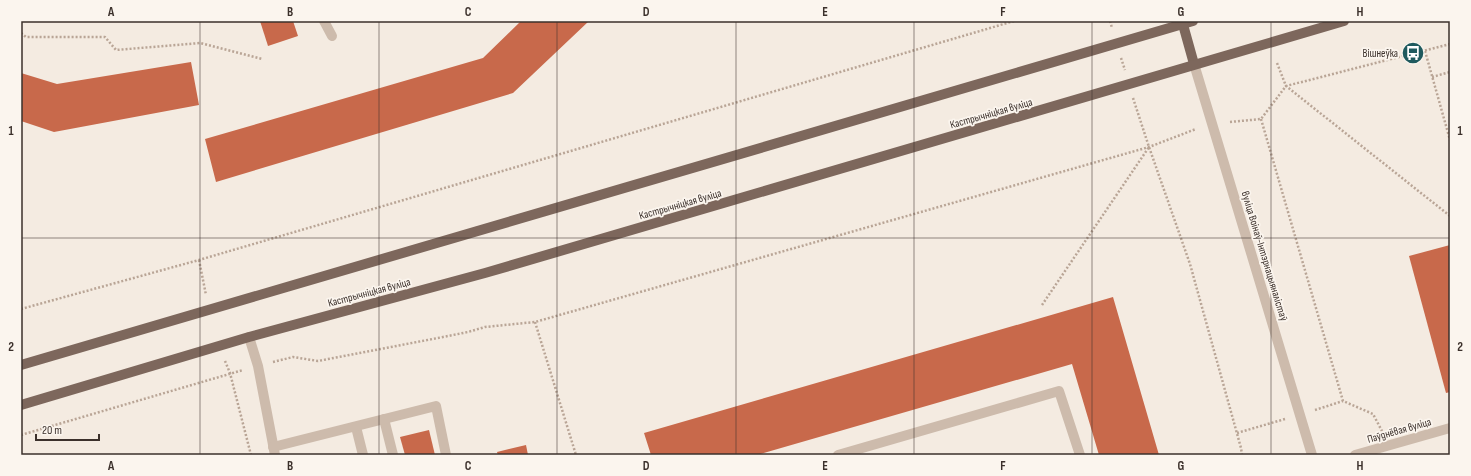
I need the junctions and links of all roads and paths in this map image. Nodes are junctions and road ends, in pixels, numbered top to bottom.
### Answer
1 (324, 21) edge
2 (1014, 21) edge
3 (1193, 21) edge
4 (1344, 21) edge
5 (1182, 22) edge
6 (21, 33) edge
7 (332, 36) dead end
8 (1450, 44) edge
9 (1425, 51) junction
10 (262, 59) dead end
11 (1276, 62) dead end
12 (1194, 64) junction
13 (1450, 72) edge
14 (1432, 77) junction
15 (1286, 86) junction
16 (1261, 119) junction
17 (1230, 122) dead end
18 (1196, 129) dead end
19 (1450, 140) edge
20 (1149, 147) junction
21 (1450, 216) edge
22 (1042, 305) dead end
23 (21, 309) edge
24 (535, 322) junction
25 (249, 337) junction
26 (293, 357) dead end
27 (21, 365) edge
28 (21, 405) edge
29 (384, 419) junction
30 (356, 427) junction
31 (1450, 429) edge
32 (21, 435) edge
33 (1388, 446) junction
34 (274, 451) edge
35 (251, 455) edge
36 (363, 455) edge
37 (393, 455) edge
38 (446, 455) edge
39 (576, 455) edge
40 (838, 455) edge
41 (1080, 455) edge
42 (1242, 455) edge
43 (1312, 455) edge
44 (1355, 455) edge

1 - 7 street
2 - 23 path
3 - 5 main road
4 - 12 main road, Кастрычніцкая вуліца
5 - 12 main road
5 - 27 main road
6 - 10 path
8 - 9 path
9 - 14 path
9 - 15 path
11 - 15 path
12 - 25 main road, Кастрычніцкая вуліца
12 - 43 street, вуліца Воінаў-Інтэрнацыяналістаў
13 - 14 path
14 - 19 path
15 - 16 path
15 - 21 path
16 - 17 path
16 - 33 path
18 - 20 path
20 - 22 path
20 - 24 path
20 - 42 path
24 - 26 path
24 - 39 path
25 - 28 main road, Кастрычніцкая вуліца
25 - 34 street
29 - 30 street
29 - 37 street
29 - 38 street
30 - 34 street
30 - 36 street
31 - 33 street, Паўднёвая вуліца
32 - 35 path
33 - 44 street, Паўднёвая вуліца
40 - 41 street

